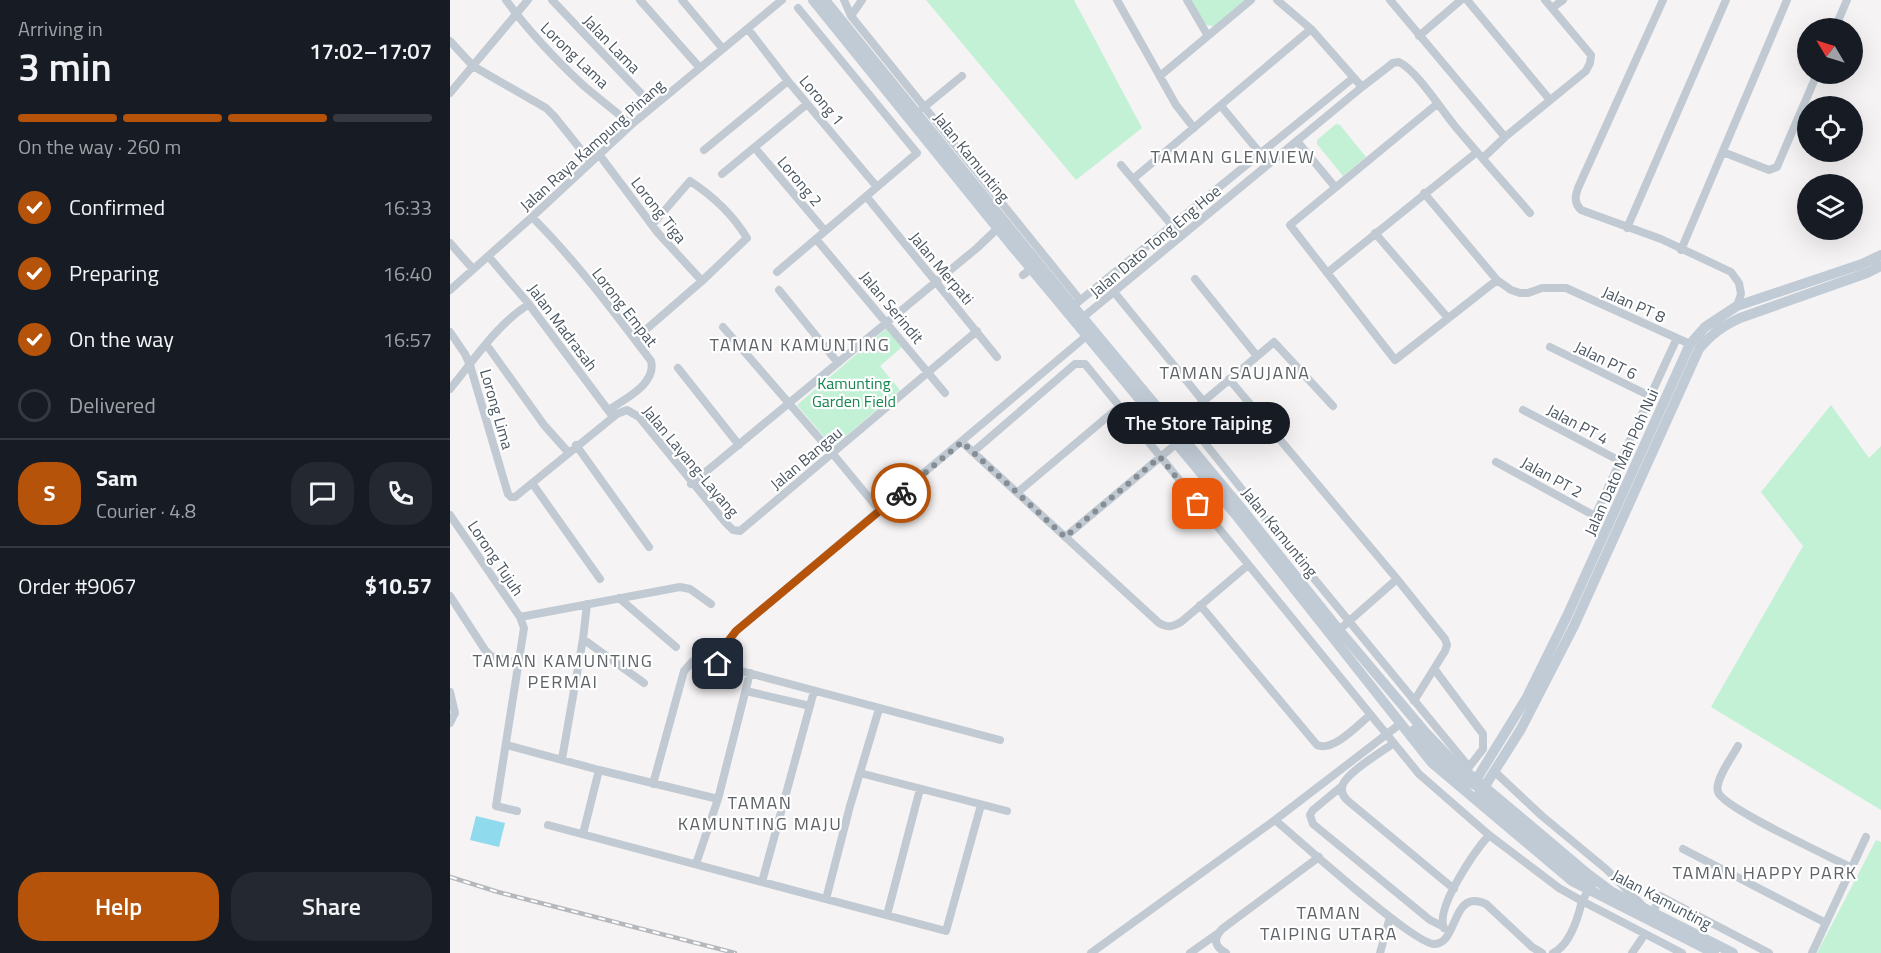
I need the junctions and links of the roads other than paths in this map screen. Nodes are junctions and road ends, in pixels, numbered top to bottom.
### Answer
1 (506, 0) edge
2 (528, 0) edge
3 (552, 0) edge
4 (640, 0) edge
5 (682, 0) edge
6 (782, 0) edge
7 (813, 0) edge
8 (844, 0) edge
9 (862, 0) edge
10 (1117, 0) edge
11 (1187, 0) edge
12 (1251, 0) edge
13 (1277, 0) edge
14 (1390, 0) edge
15 (1461, 0) edge
16 (1467, 0) edge
17 (1545, 0) edge
18 (1563, 0) edge
19 (1663, 0) edge
20 (1726, 0) edge
21 (1787, 0) edge
22 (1847, 0) edge
23 (827, 1) edge
24 (798, 8) dead end
25 (1552, 8) junction
26 (516, 14) junction
27 (852, 16) junction
28 (1839, 18) edge
29 (748, 29) junction
30 (1311, 29) junction
31 (1208, 36) junction
32 (1419, 36) junction
33 (450, 41) edge
34 (848, 42) junction
35 (723, 49) junction
36 (835, 53) junction
37 (473, 66) junction
38 (700, 68) junction
39 (962, 76) dead end
40 (1160, 76) junction
41 (1353, 78) junction
42 (788, 81) junction
43 (1813, 84) edge
44 (1362, 87) junction
45 (450, 93) edge
46 (1550, 100) junction
47 (807, 104) junction
48 (1437, 104) junction
49 (653, 106) junction
50 (899, 106) junction
51 (1221, 106) junction
52 (921, 110) junction
53 (886, 115) junction
54 (631, 125) junction
55 (1194, 128) junction
56 (1505, 137) junction
57 (1297, 141) junction
58 (755, 148) junction
59 (704, 150) dead end
60 (1477, 152) junction
61 (1722, 152) junction
62 (598, 153) junction
63 (1261, 153) junction
64 (1483, 158) junction
65 (590, 161) junction
66 (1269, 164) junction
67 (1121, 165) dead end
68 (722, 174) dead end
69 (1133, 179) junction
70 (877, 187) junction
71 (1335, 187) junction
72 (1424, 193) junction
73 (866, 196) junction
74 (1530, 213) dead end
75 (532, 217) junction
76 (652, 225) junction
77 (1172, 225) junction
78 (998, 228) junction
79 (1627, 228) junction
80 (825, 231) junction
81 (1375, 233) junction
82 (1181, 236) junction
83 (816, 238) junction
84 (450, 243) edge
85 (1681, 250) junction
86 (1881, 255) edge
87 (489, 257) junction
88 (1881, 266) edge
89 (473, 269) junction
90 (777, 272) dead end
91 (1327, 273) junction
92 (1196, 279) dead end
93 (1497, 280) junction
94 (702, 281) junction
95 (935, 281) junction
96 (450, 290) edge
97 (779, 290) dead end
98 (1114, 292) junction
99 (1745, 298) junction
100 (529, 304) junction
101 (1073, 306) junction
102 (1448, 318) junction
103 (1080, 320) junction
104 (887, 322) junction
105 (723, 327) dead end
106 (977, 331) junction
107 (450, 332) edge
108 (1090, 333) junction
109 (1677, 338) junction
110 (635, 339) junction
111 (1697, 341) junction
112 (486, 344) junction
113 (1550, 347) dead end
114 (1257, 356) junction
115 (997, 357) dead end
116 (838, 363) junction
117 (470, 365) junction
118 (678, 368) dead end
119 (929, 372) junction
120 (1229, 379) junction
121 (450, 389) edge
122 (945, 393) dead end
123 (1650, 396) junction
124 (1203, 401) junction
125 (789, 404) junction
126 (1333, 406) dead end
127 (1119, 407) junction
128 (1523, 410) dead end
129 (611, 414) junction
130 (1184, 417) junction
131 (1173, 427) junction
132 (962, 442) junction
133 (1176, 444) junction
134 (576, 445) junction
135 (739, 445) junction
136 (568, 452) junction
137 (973, 452) junction
138 (833, 454) junction
139 (1160, 457) junction
140 (1620, 461) junction
141 (1496, 462) dead end
142 (532, 483) junction
143 (692, 483) junction
144 (1018, 492) junction
145 (880, 511) junction
146 (450, 515) edge
147 (733, 530) joint
148 (1065, 537) junction
149 (649, 547) dead end
150 (1248, 565) junction
151 (600, 579) dead end
152 (1397, 579) junction
153 (450, 596) edge
154 (619, 598) junction
155 (587, 604) junction
156 (711, 604) dead end
157 (1200, 605) junction
158 (520, 617) junction
159 (1349, 622) junction
160 (1340, 630) junction
161 (583, 639) junction
162 (676, 647) dead end
163 (518, 664) junction
164 (718, 664) junction
165 (1435, 669) junction
166 (750, 673) junction
167 (644, 683) dead end
168 (746, 691) junction
169 (814, 691) junction
170 (450, 692) edge
171 (1414, 701) junction
172 (810, 706) junction
173 (879, 709) junction
174 (1391, 710) junction
175 (1370, 715) junction
176 (450, 723) edge
177 (1400, 724) junction
178 (1387, 735) junction
179 (1000, 740) dead end
180 (1394, 743) junction
181 (507, 745) junction
182 (1738, 746) dead end
183 (562, 759) junction
184 (599, 770) junction
185 (1494, 771) junction
186 (860, 773) junction
187 (1326, 781) junction
188 (653, 784) junction
189 (1479, 784) junction
190 (1342, 786) junction
191 (920, 789) junction
192 (1332, 794) junction
193 (718, 799) junction
194 (981, 805) junction
195 (517, 811) dead end
196 (1007, 811) dead end
197 (1275, 820) junction
198 (548, 825) dead end
199 (583, 834) junction
200 (1489, 835) junction
201 (1866, 837) dead end
202 (1683, 849) dead end
203 (1319, 857) junction
204 (696, 864) junction
205 (1852, 868) junction
206 (762, 882) junction
207 (1454, 889) junction
208 (1588, 891) junction
209 (826, 899) junction
210 (1607, 899) junction
211 (1582, 901) junction
212 (1650, 912) junction
213 (887, 915) junction
214 (1390, 917) junction
215 (1826, 923) junction
216 (1442, 926) junction
217 (1449, 933) junction
218 (1216, 934) junction
219 (1645, 934) junction
220 (1441, 943) junction
221 (1091, 953) edge
222 (1190, 953) edge
223 (1226, 953) edge
224 (1380, 953) edge
225 (1437, 953) edge
226 (1542, 953) edge
227 (1553, 953) edge
228 (1632, 953) edge
229 (1682, 953) edge
230 (1714, 953) edge
231 (1733, 953) edge
232 (1769, 953) edge
233 (1812, 953) edge

1 - 26 street, Lorong Lama
2 - 26 street
3 - 49 street, Jalan Lama
4 - 38 street
5 - 35 street
6 - 29 street, Jalan Raya Kampung Pinang
7 - 34 main road, Jalan Kamunting
8 - 27 street
9 - 27 street
10 - 40 street
11 - 31 street
12 - 31 street
13 - 30 street
14 - 32 street
15 - 32 street
16 - 46 street
17 - 25 street
18 - 25 street
19 - 79 street
20 - 79 street
21 - 61 street
22 - 28 street
23 - 52 main road, Jalan Kamunting
24 - 36 street
25 - 46 street
26 - 37 street
26 - 54 street, Lorong Lama
27 - 52 street
29 - 35 street, Jalan Raya Kampung Pinang
29 - 42 street, Lorong 1
30 - 41 street
30 - 51 street
31 - 40 street
32 - 56 street
33 - 37 street
34 - 36 street
34 - 50 main road, Jalan Kamunting
35 - 38 street, Jalan Raya Kampung Pinang
36 - 53 street
37 - 45 street
37 - 65 street
38 - 49 street, Jalan Raya Kampung Pinang
39 - 52 street
40 - 55 street
41 - 44 street
41 - 63 street
42 - 47 street, Lorong 1
42 - 59 street
43 - 61 street
44 - 48 street, Jalan Dato Tong Eng Hoe
44 - 57 street, Jalan Dato Tong Eng Hoe
46 - 56 street
47 - 58 street
47 - 70 street, Lorong 1
48 - 60 street
48 - 71 street
49 - 54 street, Jalan Raya Kampung Pinang
50 - 53 street
50 - 78 main road, Jalan Kamunting
51 - 55 street
51 - 63 street
52 - 101 main road, Jalan Kamunting
53 - 70 street
54 - 62 street, Jalan Raya Kampung Pinang
55 - 69 street
56 - 64 street
57 - 66 street, Jalan Dato Tong Eng Hoe
57 - 71 street
58 - 68 street
58 - 80 street, Lorong 2
60 - 64 street
60 - 72 street
61 - 85 street
62 - 65 street, Jalan Raya Kampung Pinang
62 - 76 street, Lorong Tiga
63 - 66 street
63 - 77 street
64 - 74 street
65 - 75 street, Jalan Raya Kampung Pinang
66 - 82 street, Jalan Dato Tong Eng Hoe
67 - 69 street
69 - 77 street
70 - 73 street
71 - 91 street
72 - 81 street
72 - 93 street
73 - 80 street
73 - 95 street, Jalan Merpati
75 - 87 street, Jalan Raya Kampung Pinang
75 - 110 street, Lorong Empat
76 - 94 street, Lorong Tiga
76 - 94 street
77 - 82 street
77 - 101 street
78 - 95 street
78 - 101 main road, Jalan Kamunting
79 - 85 street
80 - 83 street
81 - 91 street
81 - 102 street
82 - 98 street, Jalan Dato Tong Eng Hoe
83 - 90 street
83 - 104 street, Jalan Serindit
84 - 89 street
85 - 99 street
86 - 99 main road, Jalan Dato Mah Poh Nui
87 - 89 street, Jalan Raya Kampung Pinang
87 - 100 street, Jalan Madrasah
88 - 111 main road, Jalan Dato Mah Poh Nui
89 - 96 street, Jalan Raya Kampung Pinang
91 - 102 street
92 - 114 street
93 - 102 street
93 - 109 street, Jalan PT 8
94 - 110 street
95 - 104 street
95 - 106 street, Jalan Merpati
97 - 116 street
98 - 103 street, Jalan Dato Tong Eng Hoe
98 - 124 street
99 - 111 main road, Jalan Dato Mah Poh Nui
100 - 112 street
100 - 129 street, Jalan Madrasah
101 - 103 main road, Jalan Kamunting
103 - 108 main road, Jalan Kamunting
104 - 116 street
104 - 119 street, Jalan Serindit
105 - 125 street
106 - 115 street, Jalan Merpati
106 - 119 street, Jalan Bangau
107 - 117 street, Lorong Lima
108 - 131 main road, Jalan Kamunting
108 - 132 street
108 - 133 main road, Jalan Kamunting
109 - 111 street, Jalan PT 8
109 - 123 street
110 - 129 street, Lorong Empat
111 - 185 main road, Jalan Dato Mah Poh Nui
111 - 189 main road, Jalan Dato Mah Poh Nui
112 - 117 street
112 - 136 street
113 - 123 street, Jalan PT 6
114 - 120 street
114 - 126 street
116 - 125 street
117 - 121 street
117 - 142 street, Lorong Lima
118 - 135 street
119 - 122 street, Jalan Serindit
119 - 138 street, Jalan Bangau
120 - 124 street
120 - 152 street
123 - 140 street
124 - 130 street
125 - 135 street
125 - 138 street
127 - 137 street
127 - 139 street
127 - 144 street
128 - 140 street, Jalan PT 4
129 - 134 street
129 - 143 street, Jalan Layang-Layang
130 - 131 street
130 - 159 street
131 - 160 main road, Jalan Kamunting
132 - 137 street
132 - 145 street
133 - 139 street
133 - 174 main road, Jalan Kamunting
134 - 136 street
134 - 149 street
135 - 143 street
136 - 142 street
137 - 144 street
138 - 145 street
138 - 147 street, Jalan Bangau
139 - 148 street
139 - 150 street
140 - 141 street, Jalan PT 2
142 - 151 street
143 - 147 street, Jalan Layang-Layang
144 - 148 street
145 - 164 street
146 - 158 street, Lorong Tujuh
148 - 157 street
150 - 157 street
150 - 175 street
152 - 159 street
152 - 165 street
153 - 163 street
154 - 155 street
154 - 156 street
154 - 162 street
155 - 158 street
155 - 161 street
157 - 175 street
158 - 163 street
159 - 160 street
159 - 171 street
160 - 189 main road, Jalan Kamunting
161 - 167 street
161 - 183 street
163 - 181 street
164 - 166 street
164 - 188 street
165 - 171 street
165 - 171 street
166 - 168 street
166 - 169 street
168 - 172 street
168 - 193 street
169 - 172 street
169 - 173 street
170 - 176 street
172 - 206 street
173 - 179 street
173 - 186 street
174 - 177 main road, Jalan Kamunting
174 - 189 main road
175 - 178 street
177 - 178 street
177 - 208 main road, Jalan Kamunting
178 - 180 street
178 - 187 street
180 - 190 street
180 - 200 street
181 - 183 street
181 - 195 street
182 - 205 street
183 - 184 street
184 - 188 street
184 - 199 street
185 - 189 main road, Jalan Dato Mah Poh Nui
185 - 212 street
186 - 191 street
186 - 209 street
187 - 192 street
187 - 197 street
188 - 193 street
189 - 210 main road
189 - 212 main road, Jalan Kamunting
190 - 192 street
190 - 207 street
191 - 194 street
191 - 213 street
192 - 216 street
193 - 204 street
194 - 196 street
194 - 213 street
197 - 203 street
197 - 221 street
198 - 199 street
199 - 204 street
200 - 207 street
200 - 211 street
201 - 205 street
202 - 215 street
203 - 214 street
203 - 218 street
204 - 206 street
205 - 215 street
206 - 209 street
207 - 216 street
208 - 210 main road, Jalan Kamunting
208 - 211 street
209 - 213 street
210 - 230 main road, Jalan Kamunting
211 - 219 street
211 - 227 street
212 - 231 main road, Jalan Kamunting
212 - 232 street
214 - 220 street
214 - 224 street
215 - 233 street
216 - 217 street
217 - 220 street
217 - 226 street
218 - 222 street
218 - 223 street
219 - 228 street
219 - 229 street
220 - 225 street

